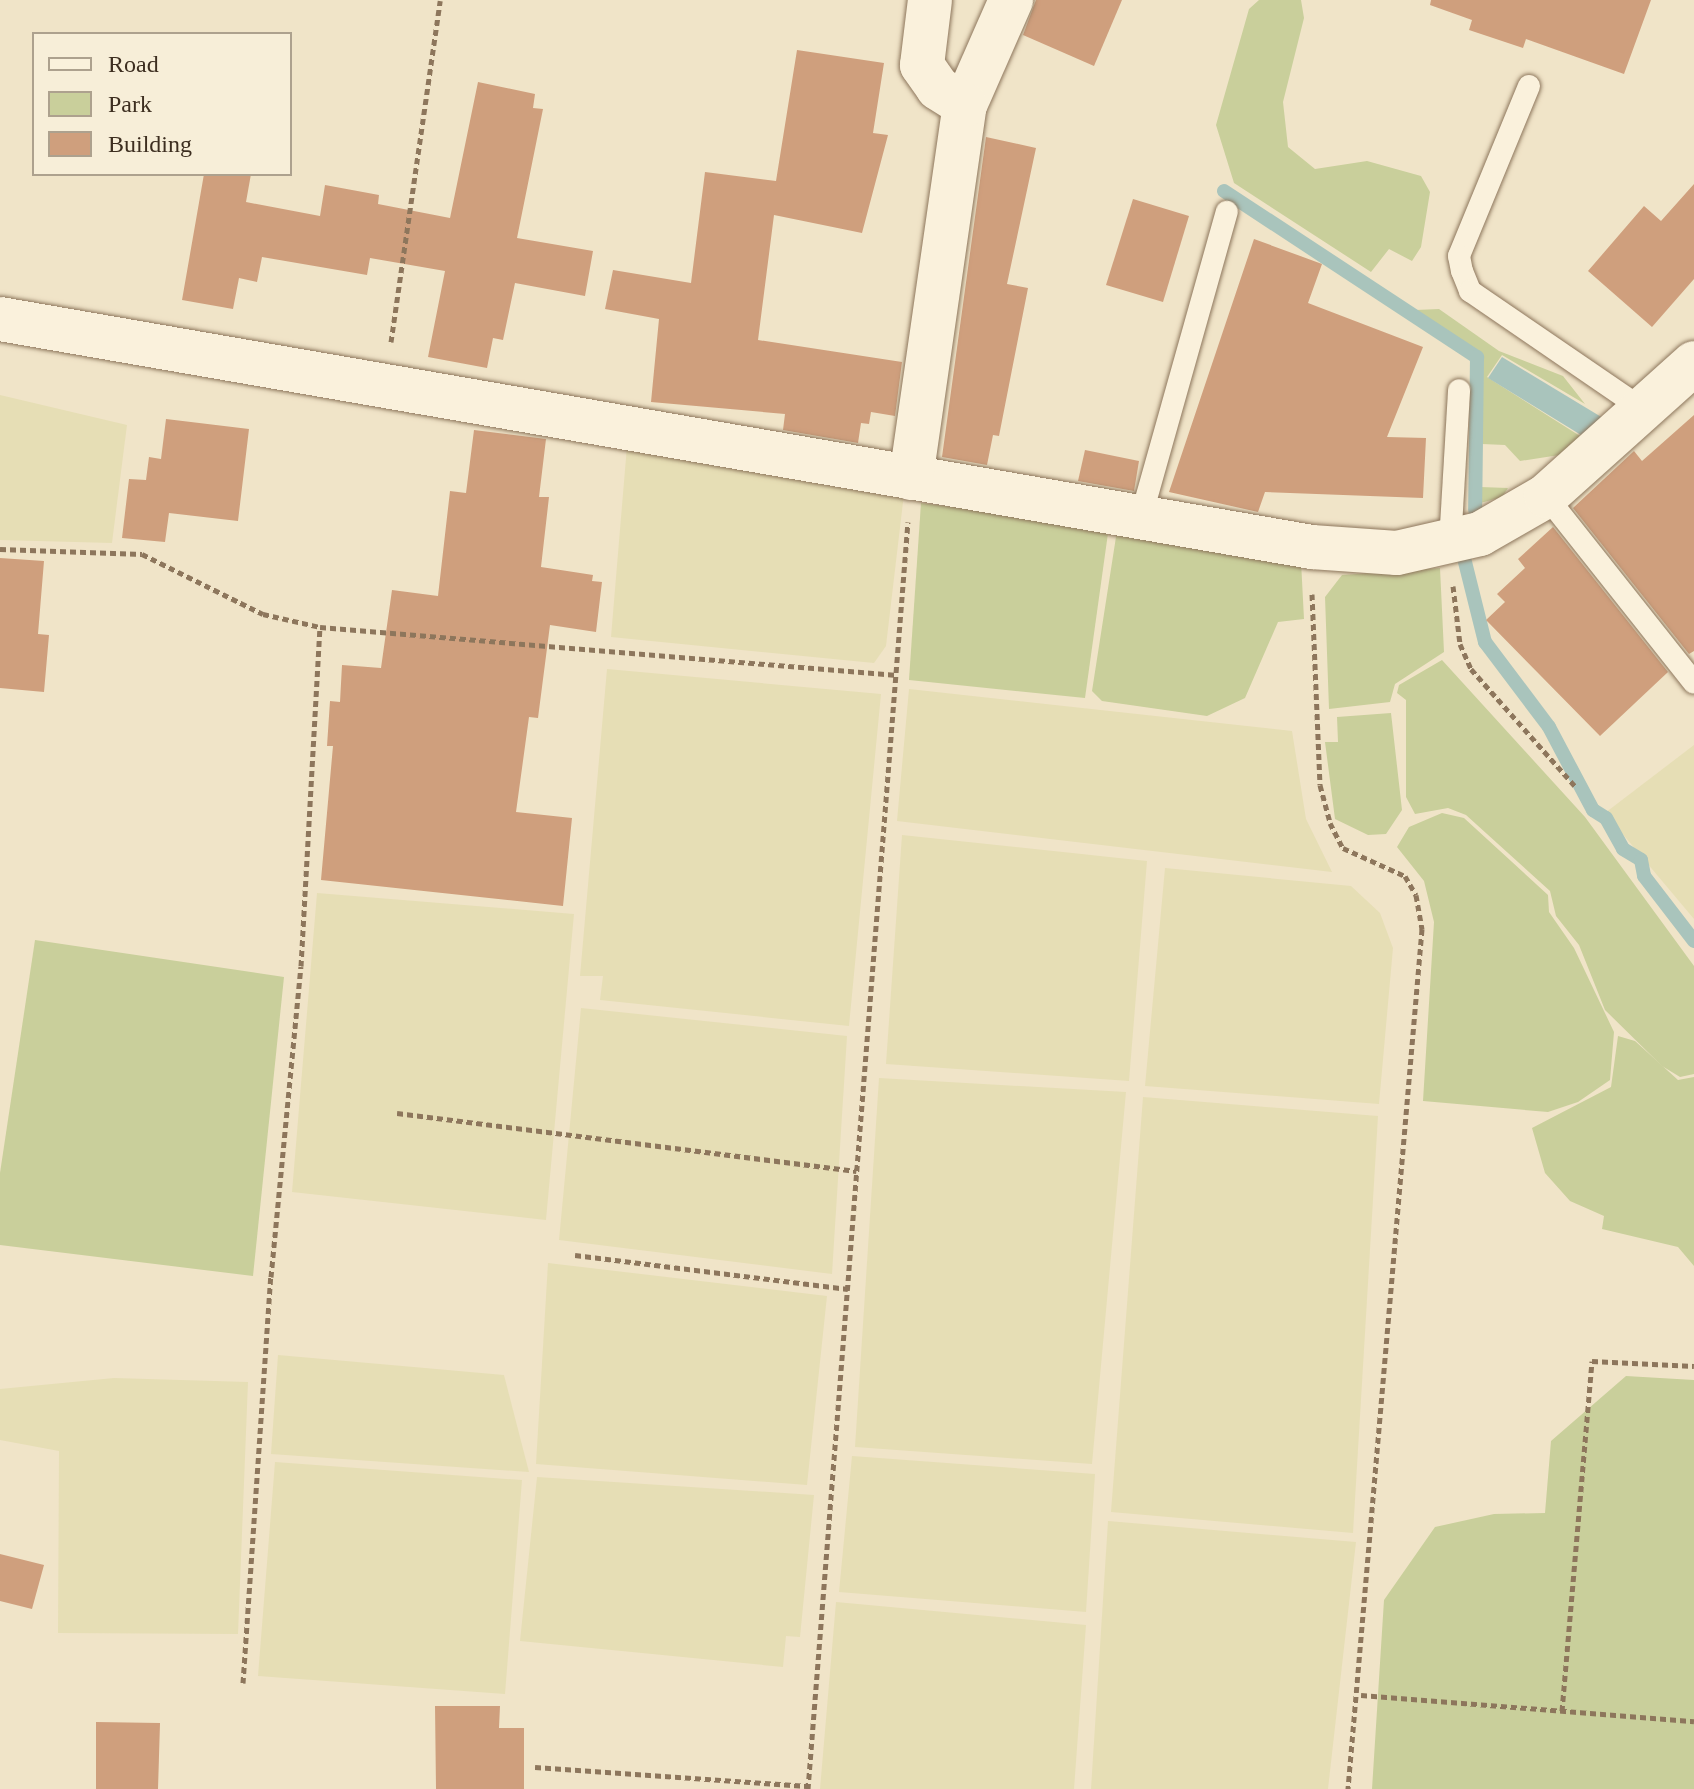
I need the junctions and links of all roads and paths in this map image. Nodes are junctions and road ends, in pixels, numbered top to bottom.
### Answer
1 (440, 0) edge
2 (930, 0) edge
3 (1011, 0) edge
4 (1529, 86) dead end
5 (965, 105) junction
6 (1227, 212) dead end
7 (0, 319) edge
8 (1694, 363) edge
9 (385, 387) junction
10 (1459, 390) dead end
11 (1644, 410) junction
12 (911, 478) junction
13 (1546, 496) junction
14 (1141, 517) junction
15 (1450, 543) junction
16 (1312, 547) junction
17 (0, 549) edge
18 (320, 627) junction
19 (897, 675) junction
20 (1694, 683) edge
21 (1575, 786) dead end
22 (397, 1113) dead end
23 (857, 1171) junction
24 (575, 1255) dead end
25 (848, 1289) junction
26 (1694, 1366) edge
27 (243, 1683) dead end
28 (1361, 1695) junction
29 (1562, 1711) junction
30 (1694, 1721) edge
31 (535, 1767) dead end
32 (808, 1788) edge
33 (1348, 1789) edge

1 - 9 path
2 - 5 street
3 - 5 street
4 - 11 lane
5 - 12 street
6 - 14 lane
7 - 9 street
8 - 11 street
9 - 12 street
10 - 15 lane
11 - 13 street
12 - 14 street
12 - 19 path
13 - 15 street
13 - 20 lane
14 - 16 street
15 - 16 street
15 - 21 path
16 - 28 path
17 - 18 path
18 - 19 path
18 - 27 path
19 - 23 path
22 - 23 path
23 - 25 path
24 - 25 path
25 - 32 path
26 - 29 path
28 - 29 path
28 - 33 path
29 - 30 path
31 - 32 path

